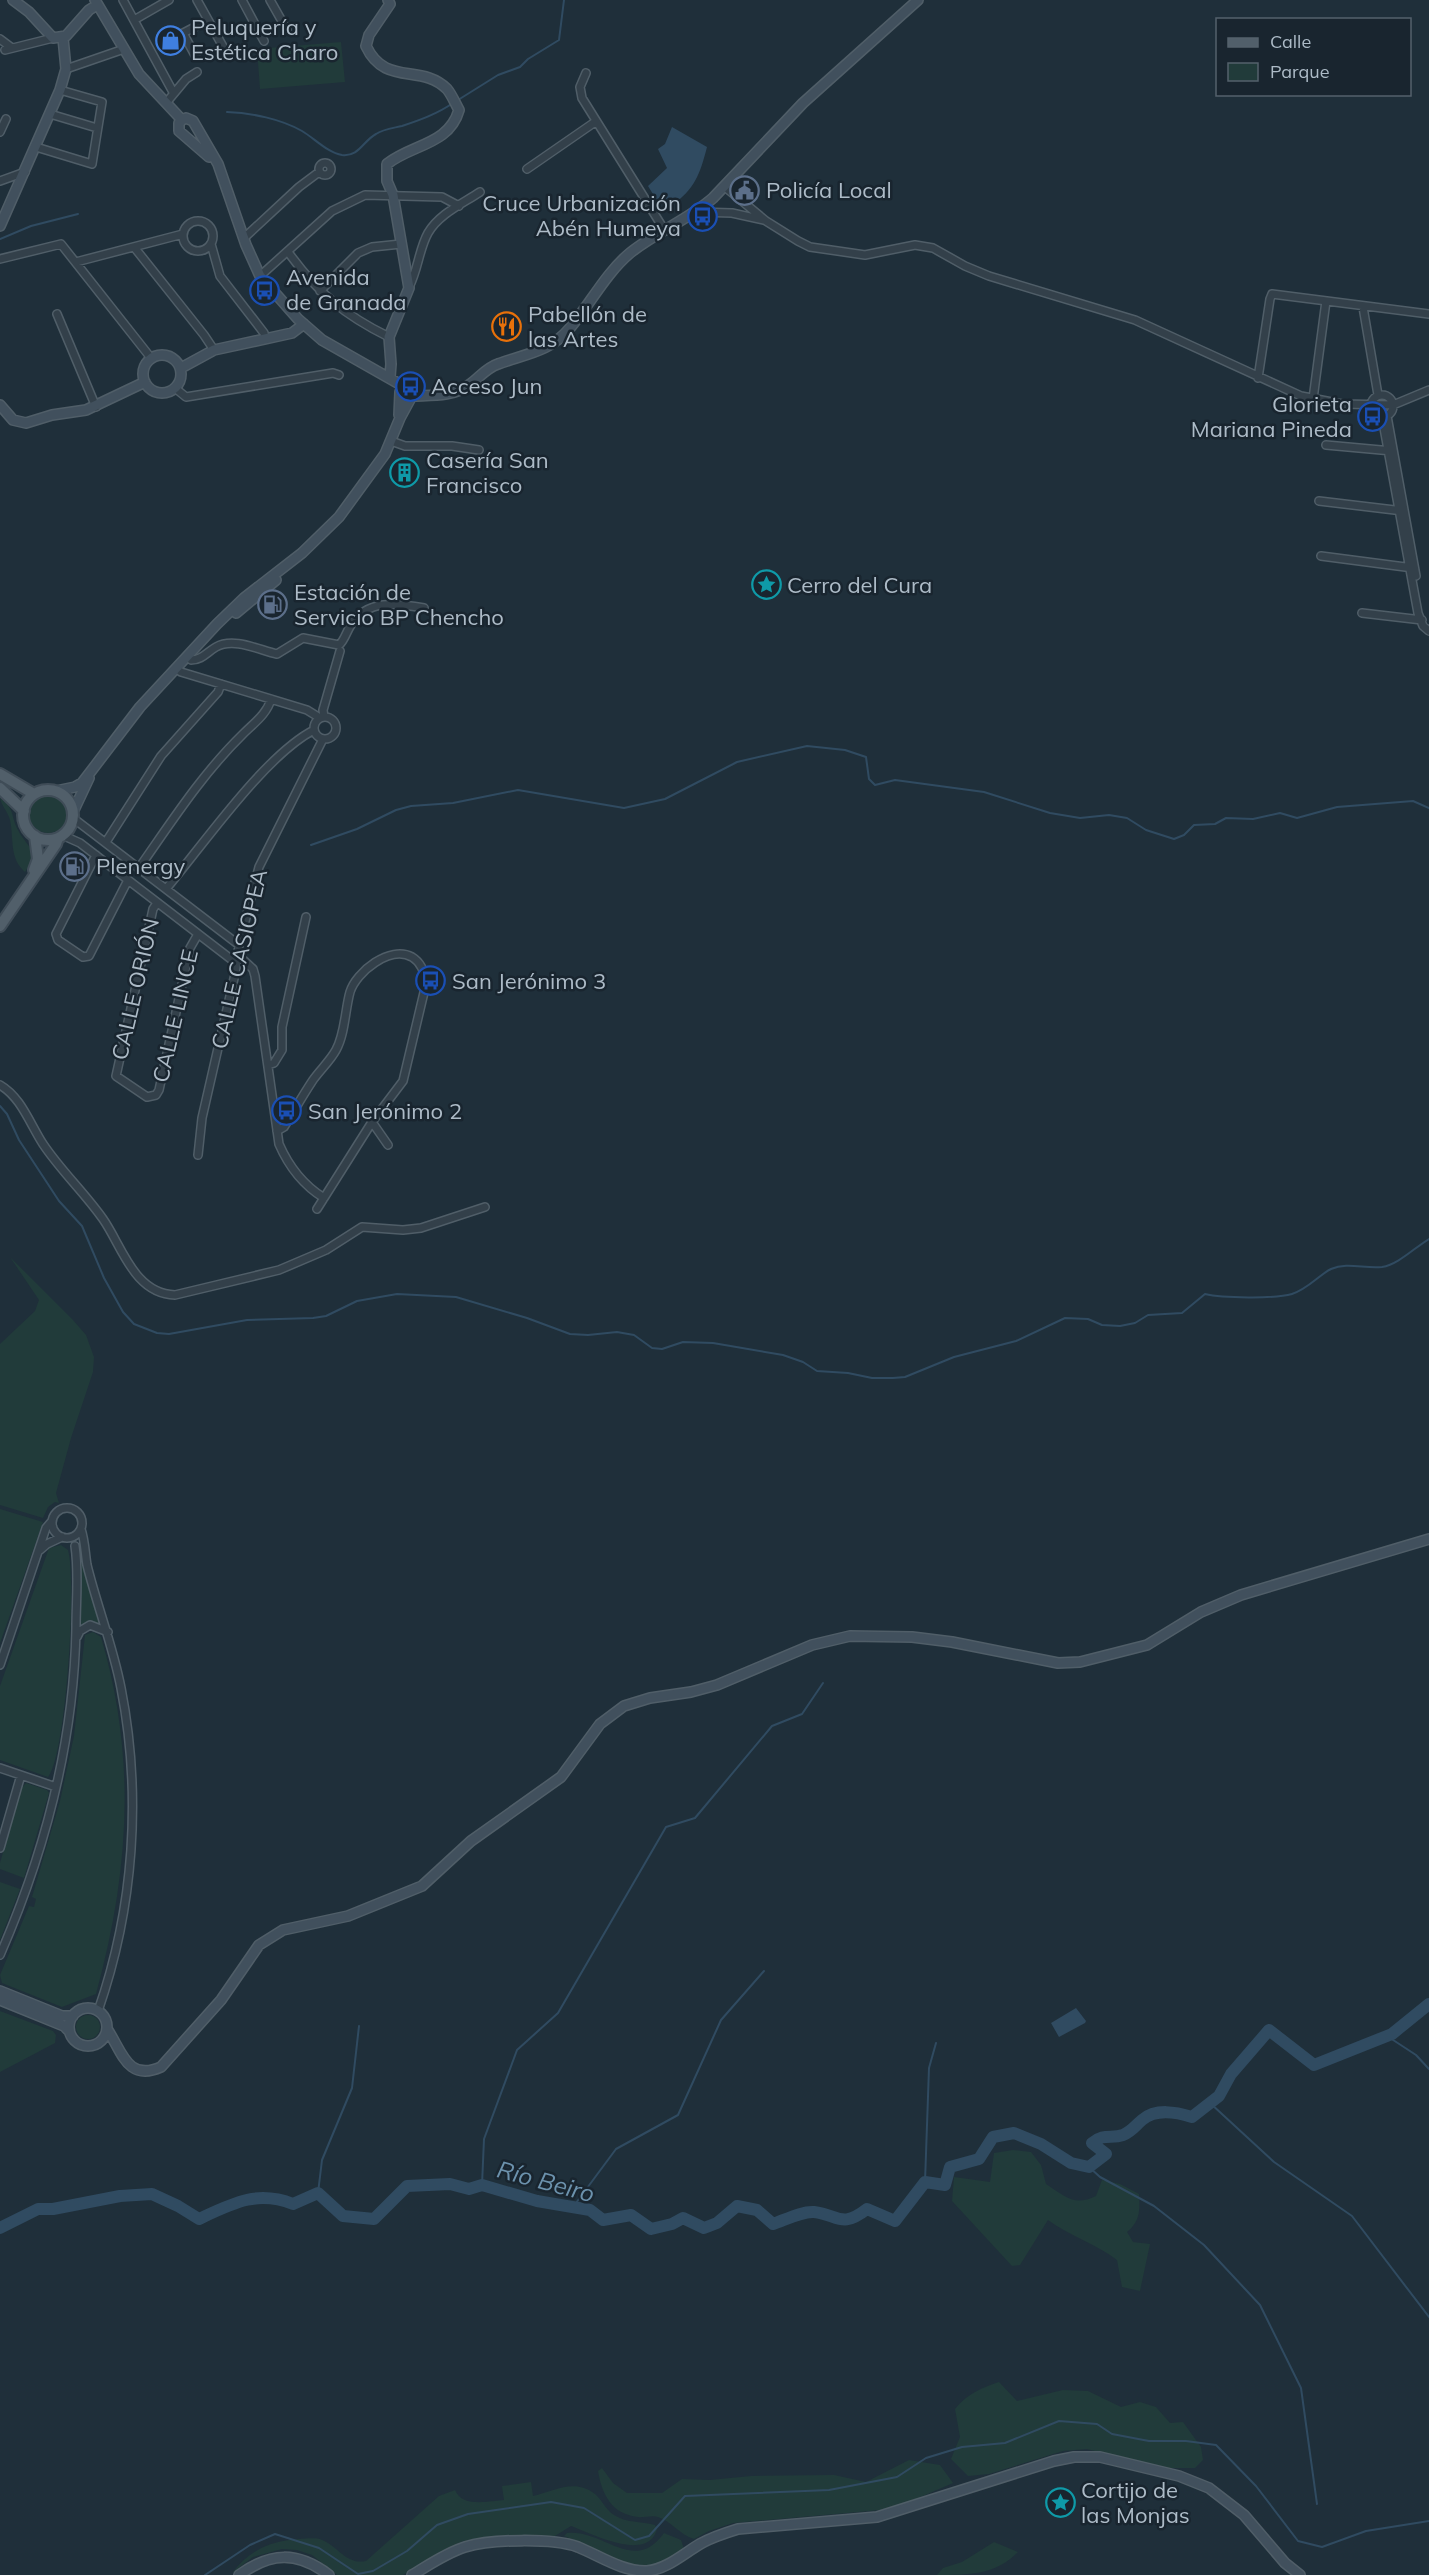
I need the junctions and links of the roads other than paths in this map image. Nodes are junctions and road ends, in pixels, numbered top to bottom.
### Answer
1 (13, 0) edge
2 (123, 0) edge
3 (169, 0) edge
4 (197, 0) edge
5 (242, 0) edge
6 (270, 0) edge
7 (388, 0) edge
8 (918, 0) edge
9 (96, 3) edge
10 (134, 20) junction
11 (208, 20) junction
12 (287, 30) dead end
13 (183, 33) junction
14 (53, 38) junction
15 (63, 38) junction
16 (0, 39) edge
17 (172, 39) dead end
18 (264, 41) dead end
19 (124, 49) junction
20 (226, 52) dead end
21 (196, 57) dead end
22 (66, 69) junction
23 (197, 72) dead end
24 (586, 73) dead end
25 (60, 90) junction
26 (173, 92) junction
27 (166, 103) junction
28 (50, 114) junction
29 (6, 119) dead end
30 (182, 120) junction
31 (595, 122) junction
32 (97, 128) junction
33 (195, 128) junction
34 (0, 132) edge
35 (185, 136) junction
36 (36, 147) junction
37 (218, 164) junction
38 (527, 169) dead end
39 (25, 172) junction
40 (320, 172) dead end
41 (0, 181) edge
42 (725, 187) junction
43 (480, 192) dead end
44 (393, 195) junction
45 (459, 206) junction
46 (697, 212) junction
47 (766, 221) junction
48 (0, 226) edge
49 (665, 231) junction
50 (183, 234) junction
51 (244, 238) junction
52 (211, 244) junction
53 (401, 244) junction
54 (135, 247) junction
55 (288, 252) junction
56 (0, 259) edge
57 (76, 262) junction
58 (260, 276) junction
59 (409, 288) junction
60 (320, 291) junction
61 (1326, 301) junction
62 (1365, 308) junction
63 (57, 314) dead end
64 (1429, 314) edge
65 (301, 322) junction
66 (264, 335) junction
67 (389, 337) junction
68 (212, 348) junction
69 (151, 358) junction
70 (179, 365) junction
71 (378, 372) junction
72 (339, 375) dead end
73 (390, 377) junction
74 (1258, 378) junction
75 (145, 382) junction
76 (175, 388) junction
77 (1429, 390) edge
78 (406, 393) junction
79 (1381, 395) junction
80 (1313, 399) junction
81 (0, 405) edge
82 (1371, 405) junction
83 (1393, 405) junction
84 (96, 407) junction
85 (1384, 417) junction
86 (391, 441) junction
87 (1326, 445) dead end
88 (479, 450) dead end
89 (1391, 452) junction
90 (1319, 501) dead end
91 (1402, 511) junction
92 (1321, 556) dead end
93 (1412, 568) junction
94 (424, 608) dead end
95 (1362, 613) dead end
96 (1422, 620) junction
97 (1429, 631) edge
98 (340, 651) dead end
99 (188, 657) junction
100 (176, 668) junction
101 (221, 684) junction
102 (271, 699) junction
103 (322, 717) junction
104 (314, 730) junction
105 (323, 739) junction
106 (0, 774) edge
107 (90, 775) junction
108 (0, 788) edge
109 (56, 791) junction
110 (34, 794) junction
111 (24, 811) junction
112 (73, 814) junction
113 (90, 830) junction
114 (35, 836) junction
115 (60, 836) junction
116 (106, 842) junction
117 (80, 843) junction
118 (96, 855) junction
119 (139, 868) junction
120 (34, 874) junction
121 (128, 880) junction
122 (166, 889) junction
123 (157, 902) junction
124 (306, 917) dead end
125 (0, 926) edge
126 (198, 934) junction
127 (239, 945) junction
128 (237, 954) junction
129 (236, 963) junction
130 (268, 1065) junction
131 (0, 1085) edge
132 (152, 1097) joint
133 (372, 1122) junction
134 (277, 1131) junction
135 (388, 1145) dead end
136 (198, 1155) dead end
137 (324, 1198) junction
138 (484, 1207) dead end
139 (317, 1209) dead end
140 (52, 1521) junction
141 (81, 1529) junction
142 (62, 1537) junction
143 (71, 1538) junction
144 (1429, 1539) edge
145 (75, 1546) junction
146 (40, 1550) junction
147 (87, 1563) junction
148 (108, 1632) junction
149 (76, 1637) junction
150 (0, 1665) edge
151 (1, 1771) edge
152 (21, 1775) junction
153 (56, 1787) junction
154 (0, 1848) edge
155 (0, 1955) edge
156 (0, 1991) edge
157 (0, 2000) edge
158 (98, 2011) junction
159 (73, 2016) junction
160 (107, 2029) junction
161 (69, 2031) junction
162 (97, 2044) junction
163 (119, 2050) junction
164 (239, 2575) edge
165 (329, 2575) edge
166 (412, 2575) edge
167 (1300, 2575) edge

1 - 14 street
2 - 10 street
3 - 10 street
4 - 11 street
5 - 18 street
6 - 12 street
7 - 44 street
8 - 42 street
9 - 15 street
9 - 19 street
10 - 26 street
11 - 13 street
11 - 20 street
13 - 17 street
13 - 21 street
14 - 15 street
14 - 16 street
15 - 22 street
19 - 22 street
19 - 27 street
22 - 25 street
23 - 26 street
24 - 31 street
25 - 28 street
25 - 32 street
26 - 27 street
27 - 30 street
28 - 32 street
28 - 36 street
29 - 34 street
30 - 33 street
30 - 35 street
31 - 38 street
31 - 49 street
32 - 36 street
33 - 35 street
33 - 37 street
35 - 37 street
36 - 39 street
37 - 51 street
39 - 41 street
39 - 48 street
40 - 51 street
42 - 46 street
42 - 47 street
43 - 45 street
44 - 45 street
44 - 53 street
44 - 55 street
45 - 59 street
46 - 47 street
46 - 49 street
47 - 74 street
49 - 78 street
50 - 52 street
50 - 52 street
50 - 54 street
51 - 58 street
52 - 66 street
53 - 59 street
53 - 60 street
54 - 57 street
54 - 68 street
55 - 58 street
55 - 60 street
56 - 57 street
57 - 69 street
58 - 65 street
59 - 67 street
60 - 67 street
61 - 62 street
61 - 74 street
61 - 80 street
62 - 64 street
62 - 79 street
63 - 84 street
65 - 66 street
65 - 71 street
66 - 68 street
67 - 73 street
68 - 70 street
69 - 70 street
69 - 75 street
70 - 76 street
71 - 73 street
71 - 78 street
72 - 76 street
73 - 78 street
74 - 80 street
75 - 76 street
75 - 84 street
77 - 83 street
78 - 86 street
79 - 82 street
79 - 83 street
80 - 82 street
81 - 84 street
82 - 83 street
82 - 85 street
83 - 85 street
85 - 89 street
86 - 88 street
86 - 99 street
87 - 89 street
89 - 91 street
90 - 91 street
91 - 93 street
92 - 93 street
93 - 96 street
94 - 99 street
95 - 96 street
96 - 97 street
98 - 103 street
99 - 100 street
100 - 101 street
100 - 107 street
101 - 102 street
101 - 116 street
102 - 103 street
102 - 119 street
103 - 104 street
103 - 105 street
104 - 105 street
104 - 122 street
105 - 127 street, CALLE CASIOPEA
106 - 110 main road
107 - 109 street
107 - 112 street
108 - 111 main road
109 - 110 main road
109 - 112 main road
110 - 111 main road
111 - 114 main road
112 - 113 street
112 - 115 main road
113 - 116 street
113 - 117 street
114 - 115 main road
114 - 120 main road
115 - 117 street
115 - 120 main road
116 - 119 street
117 - 118 street
118 - 121 street
118 - 121 street
119 - 122 street
120 - 125 main road
121 - 123 street
122 - 123 street
122 - 123 street
122 - 127 street
123 - 126 street
123 - 132 street, CALLE ORIÓN
124 - 130 street
126 - 129 street
126 - 132 street, CALLE LINCE
127 - 128 street, CALLE CASIOPEA
128 - 129 street, CALLE CASIOPEA
128 - 130 street
129 - 136 street, CALLE CASIOPEA
130 - 134 street
131 - 138 street
133 - 134 street
133 - 135 street
133 - 137 street
134 - 137 street
137 - 139 street
140 - 141 street
140 - 142 street
140 - 146 street
141 - 143 street
141 - 147 street
142 - 143 street
142 - 146 street
143 - 145 street
144 - 163 street
145 - 147 street
145 - 149 street
146 - 150 street
147 - 148 street
148 - 149 street
148 - 158 street
149 - 153 street
151 - 152 street
152 - 153 street
152 - 154 street
153 - 155 street
156 - 159 street
157 - 161 street
158 - 159 street
158 - 160 street
159 - 161 street
160 - 162 street
160 - 163 street
161 - 162 street
162 - 163 street
164 - 165 street
166 - 167 street

